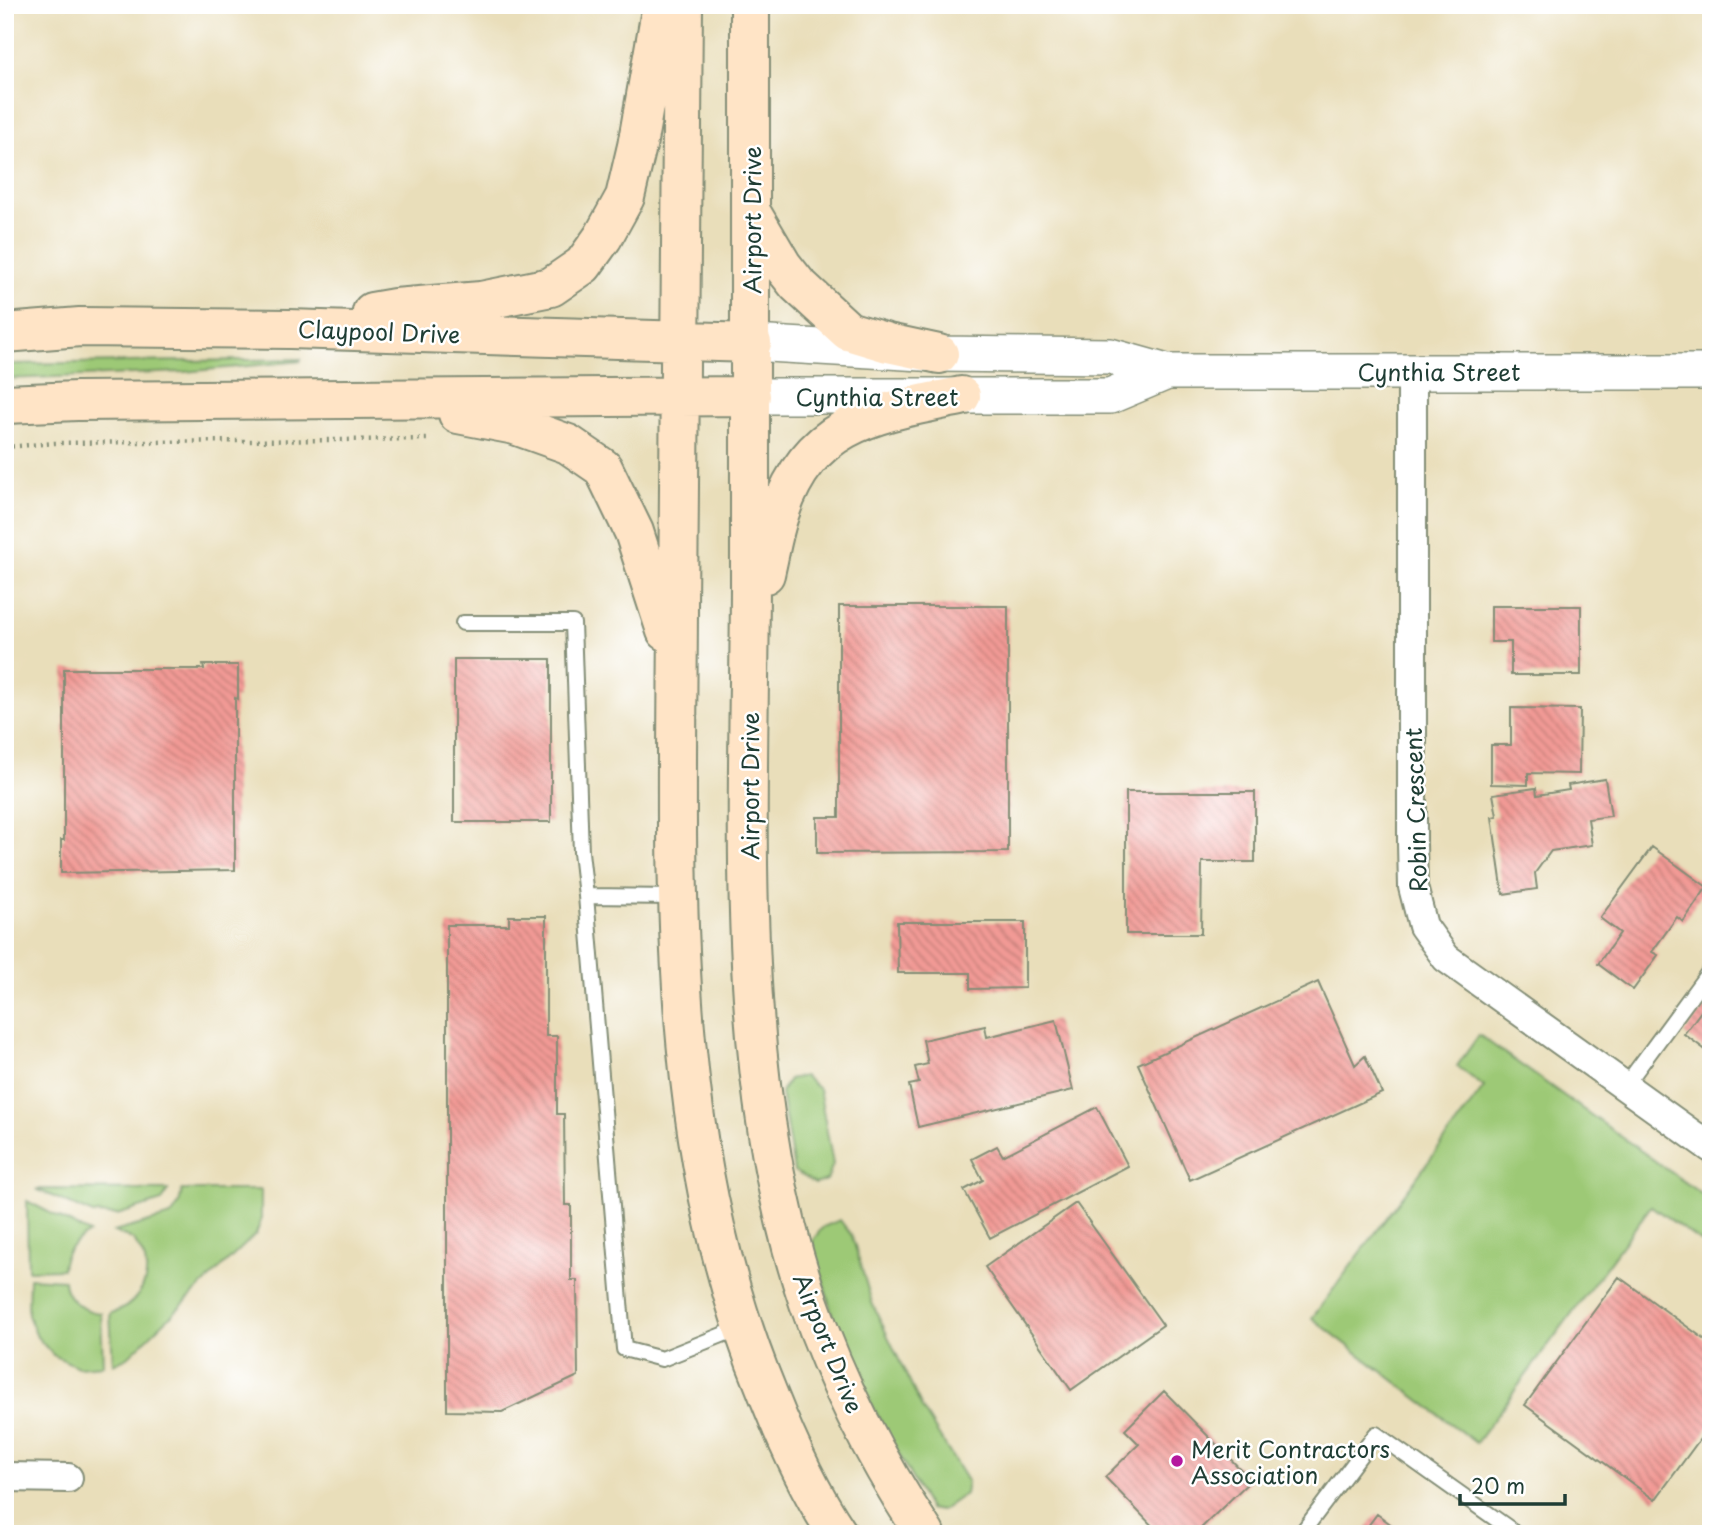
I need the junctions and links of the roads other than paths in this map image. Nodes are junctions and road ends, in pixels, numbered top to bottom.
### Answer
1 (662, 5) edge
2 (683, 5) edge
3 (750, 5) edge
4 (751, 212) junction
5 (289, 329) junction
6 (5, 333) edge
7 (680, 340) junction
8 (752, 343) junction
9 (939, 354) junction
10 (1412, 371) junction
11 (1167, 372) junction
12 (1711, 372) edge
13 (751, 396) junction
14 (961, 396) junction
15 (679, 397) junction
16 (331, 398) junction
17 (5, 404) edge
18 (463, 623) dead end
19 (750, 669) junction
20 (678, 670) junction
21 (586, 896) junction
22 (679, 897) junction
23 (1711, 969) edge
24 (1625, 1086) junction
25 (1711, 1148) edge
26 (742, 1327) junction
27 (5, 1477) edge
28 (68, 1478) dead end
29 (838, 1534) edge
30 (925, 1534) edge
31 (1301, 1534) edge
32 (1517, 1534) edge

1 - 5 main road
2 - 7 main road
3 - 4 main road, Airport Drive
4 - 8 main road, Airport Drive
4 - 9 main road
5 - 6 main road, Claypool Drive
5 - 7 main road, Claypool Drive
7 - 8 main road, Claypool Drive
7 - 15 main road
8 - 9 street, Cynthia Street
8 - 13 main road, Airport Drive
9 - 11 street, Cynthia Street
10 - 11 street, Cynthia Street
10 - 12 street, Cynthia Street
10 - 24 street, Robin Crescent
11 - 14 street, Cynthia Street
13 - 14 street, Cynthia Street
13 - 15 main road
13 - 19 main road, Airport Drive
14 - 19 main road
15 - 16 main road
15 - 20 main road
16 - 17 main road
16 - 20 main road
18 - 21 lane
19 - 30 main road, Airport Drive
20 - 22 main road
21 - 22 lane
21 - 26 lane
22 - 26 main road
23 - 24 lane
24 - 25 street, Robin Crescent
26 - 29 main road
27 - 28 street
31 - 32 lane

